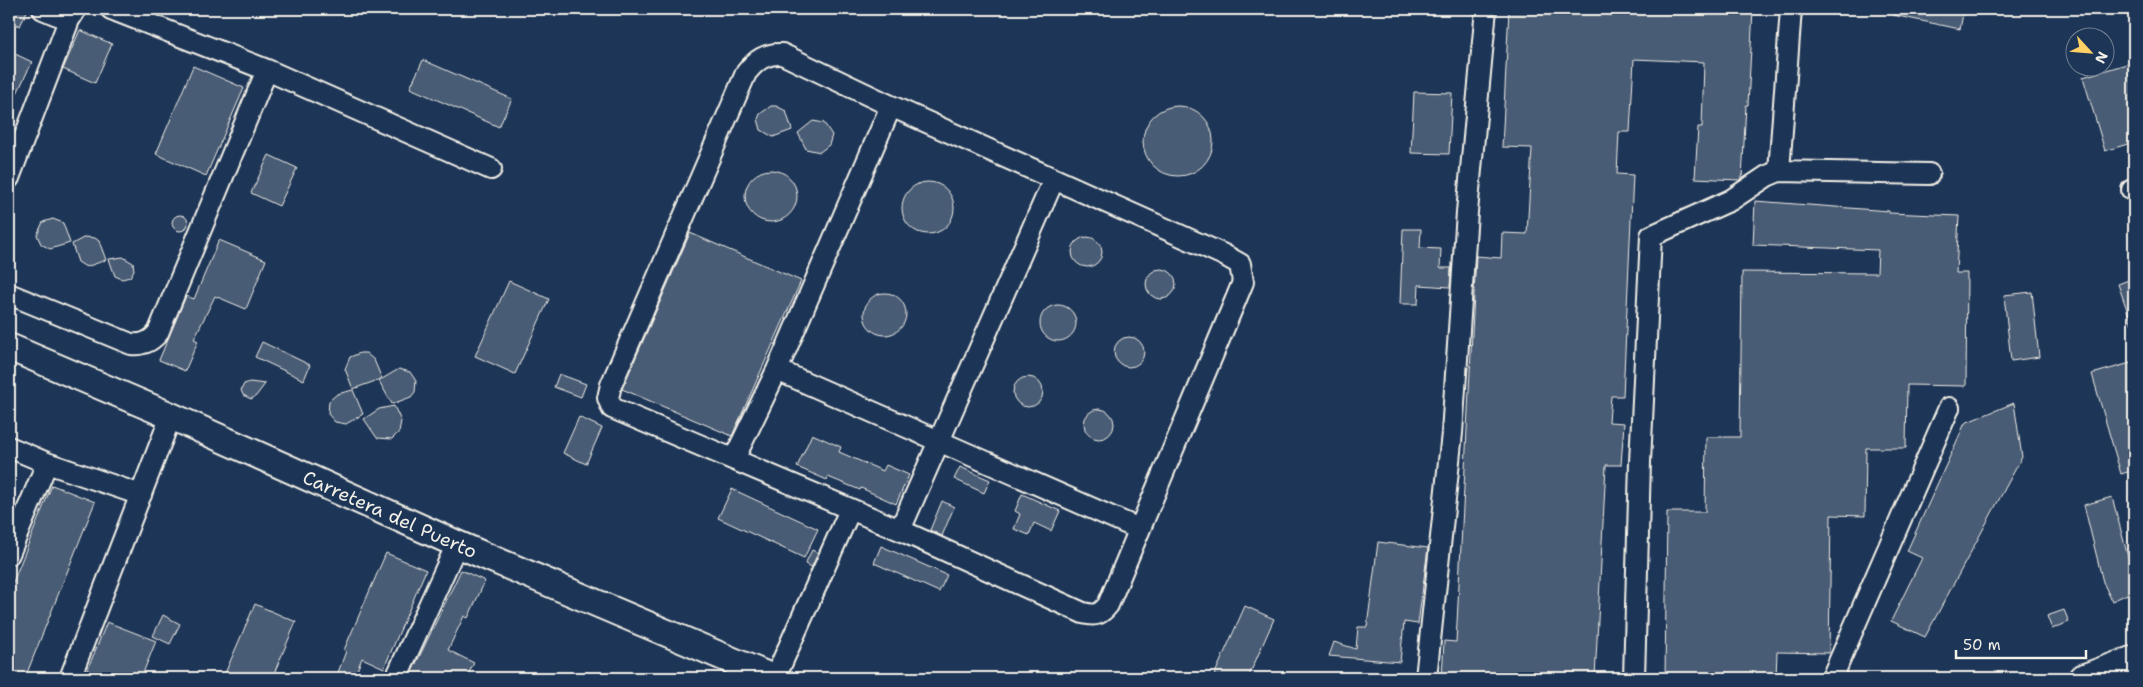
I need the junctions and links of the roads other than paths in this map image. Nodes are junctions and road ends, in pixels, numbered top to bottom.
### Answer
1 (43, 9) edge
2 (111, 9) edge
3 (1486, 9) edge
4 (1791, 9) edge
5 (72, 14) edge
6 (267, 70) junction
7 (891, 106) junction
8 (490, 169) dead end
9 (1779, 171) junction
10 (1929, 174) dead end
11 (9, 178) edge
12 (1054, 179) junction
13 (9, 294) edge
14 (9, 347) edge
15 (777, 370) junction
16 (1948, 408) dead end
17 (171, 416) junction
18 (938, 441) junction
19 (9, 447) edge
20 (734, 459) junction
21 (47, 463) junction
22 (141, 495) junction
23 (850, 510) junction
24 (1139, 529) junction
25 (900, 530) junction
26 (457, 544) junction
27 (9, 554) edge
28 (2134, 660) edge
29 (70, 678) edge
30 (396, 678) edge
31 (774, 678) edge
32 (1426, 678) edge
33 (1634, 678) edge
34 (1832, 678) edge
35 (2082, 678) edge

1 - 5 lane
2 - 6 lane
3 - 32 lane
4 - 9 lane
5 - 11 lane
6 - 8 lane
6 - 13 lane
7 - 12 lane
7 - 15 lane
7 - 20 lane
9 - 10 lane
9 - 33 lane
12 - 18 lane
12 - 24 lane
14 - 17 main road, Carretera del Puerto
15 - 18 lane
15 - 20 lane
16 - 34 lane
17 - 22 lane
17 - 26 main road, Carretera del Puerto
18 - 24 lane
18 - 25 lane
19 - 21 lane
20 - 23 lane
21 - 22 lane
21 - 27 lane
22 - 29 lane
23 - 25 lane
23 - 31 lane
24 - 25 lane
26 - 30 lane
26 - 31 main road, Carretera del Puerto
28 - 35 main road

